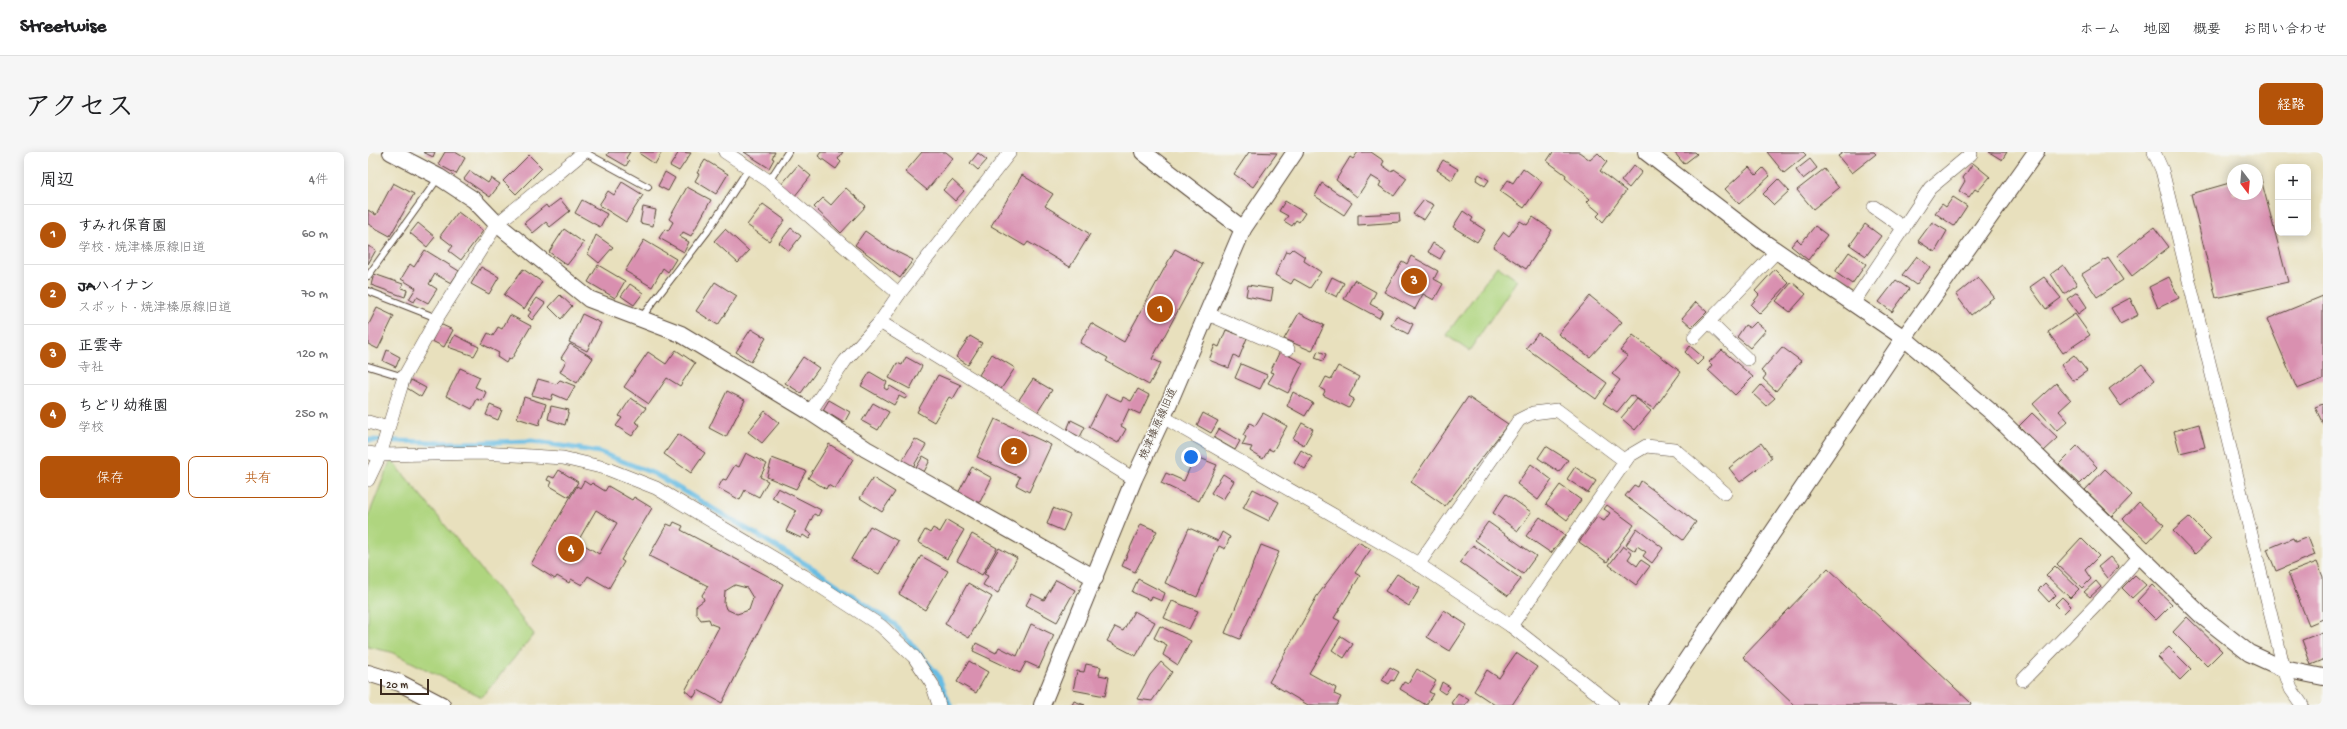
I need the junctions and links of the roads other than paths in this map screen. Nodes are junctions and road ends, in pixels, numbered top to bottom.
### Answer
1 (584, 152) edge
2 (725, 152) edge
3 (788, 152) edge
4 (1010, 152) edge
5 (1142, 152) edge
6 (1295, 152) edge
7 (1646, 152) edge
8 (2036, 152) edge
9 (2154, 152) edge
10 (398, 154) edge
11 (1971, 154) dead end
12 (749, 168) junction
13 (439, 177) junction
14 (769, 181) junction
15 (648, 188) dead end
16 (1874, 207) dead end
17 (497, 224) junction
18 (1904, 228) junction
19 (1243, 229) junction
20 (1777, 251) junction
21 (368, 276) edge
22 (368, 291) edge
23 (899, 294) junction
24 (1853, 303) junction
25 (1206, 313) junction
26 (437, 318) junction
27 (641, 319) junction
28 (880, 322) junction
29 (1709, 322) junction
30 (1694, 337) dead end
31 (1904, 338) junction
32 (1288, 349) dead end
33 (1747, 359) dead end
34 (368, 366) edge
35 (404, 377) junction
36 (810, 412) junction
37 (1163, 418) junction
38 (368, 422) edge
39 (388, 428) junction
40 (374, 454) edge
41 (1625, 461) junction
42 (1134, 479) junction
43 (368, 480) edge
44 (1725, 493) dead end
45 (2140, 556) junction
46 (1418, 565) junction
47 (1095, 578) junction
48 (1511, 626) junction
49 (2284, 669) junction
50 (368, 673) edge
51 (2323, 677) edge
52 (2023, 680) dead end
53 (442, 705) edge
54 (939, 705) edge
55 (1042, 705) edge
56 (1612, 705) edge
57 (1656, 705) edge
58 (2302, 705) edge

1 - 15 lane
1 - 17 street
2 - 12 street
3 - 14 lane
4 - 23 street
5 - 19 street
6 - 19 street, 焼津榛原線旧道
7 - 20 street
8 - 31 street
9 - 49 street
10 - 13 street
11 - 18 street
12 - 14 street
12 - 27 lane
13 - 17 street
13 - 21 lane
14 - 23 street
16 - 18 street
17 - 26 street
17 - 27 street
18 - 24 street
19 - 25 street, 焼津榛原線旧道
20 - 24 street
20 - 29 street
22 - 26 lane
23 - 28 street
24 - 31 street
25 - 32 street
25 - 37 street, 焼津榛原線旧道
26 - 35 street
27 - 36 street
28 - 36 street
28 - 42 street
29 - 30 street
29 - 33 street
31 - 45 street
31 - 57 street
34 - 35 lane
35 - 39 street
36 - 47 street
37 - 42 street, 焼津榛原線旧道
37 - 46 street
38 - 39 street
39 - 40 street
40 - 43 street
40 - 54 street
41 - 44 street
41 - 46 street
41 - 48 street
42 - 47 street, 焼津榛原線旧道
45 - 49 street
45 - 52 street
46 - 48 street
47 - 55 street, 焼津榛原線旧道
48 - 56 street
49 - 51 street
49 - 58 street
50 - 53 street

